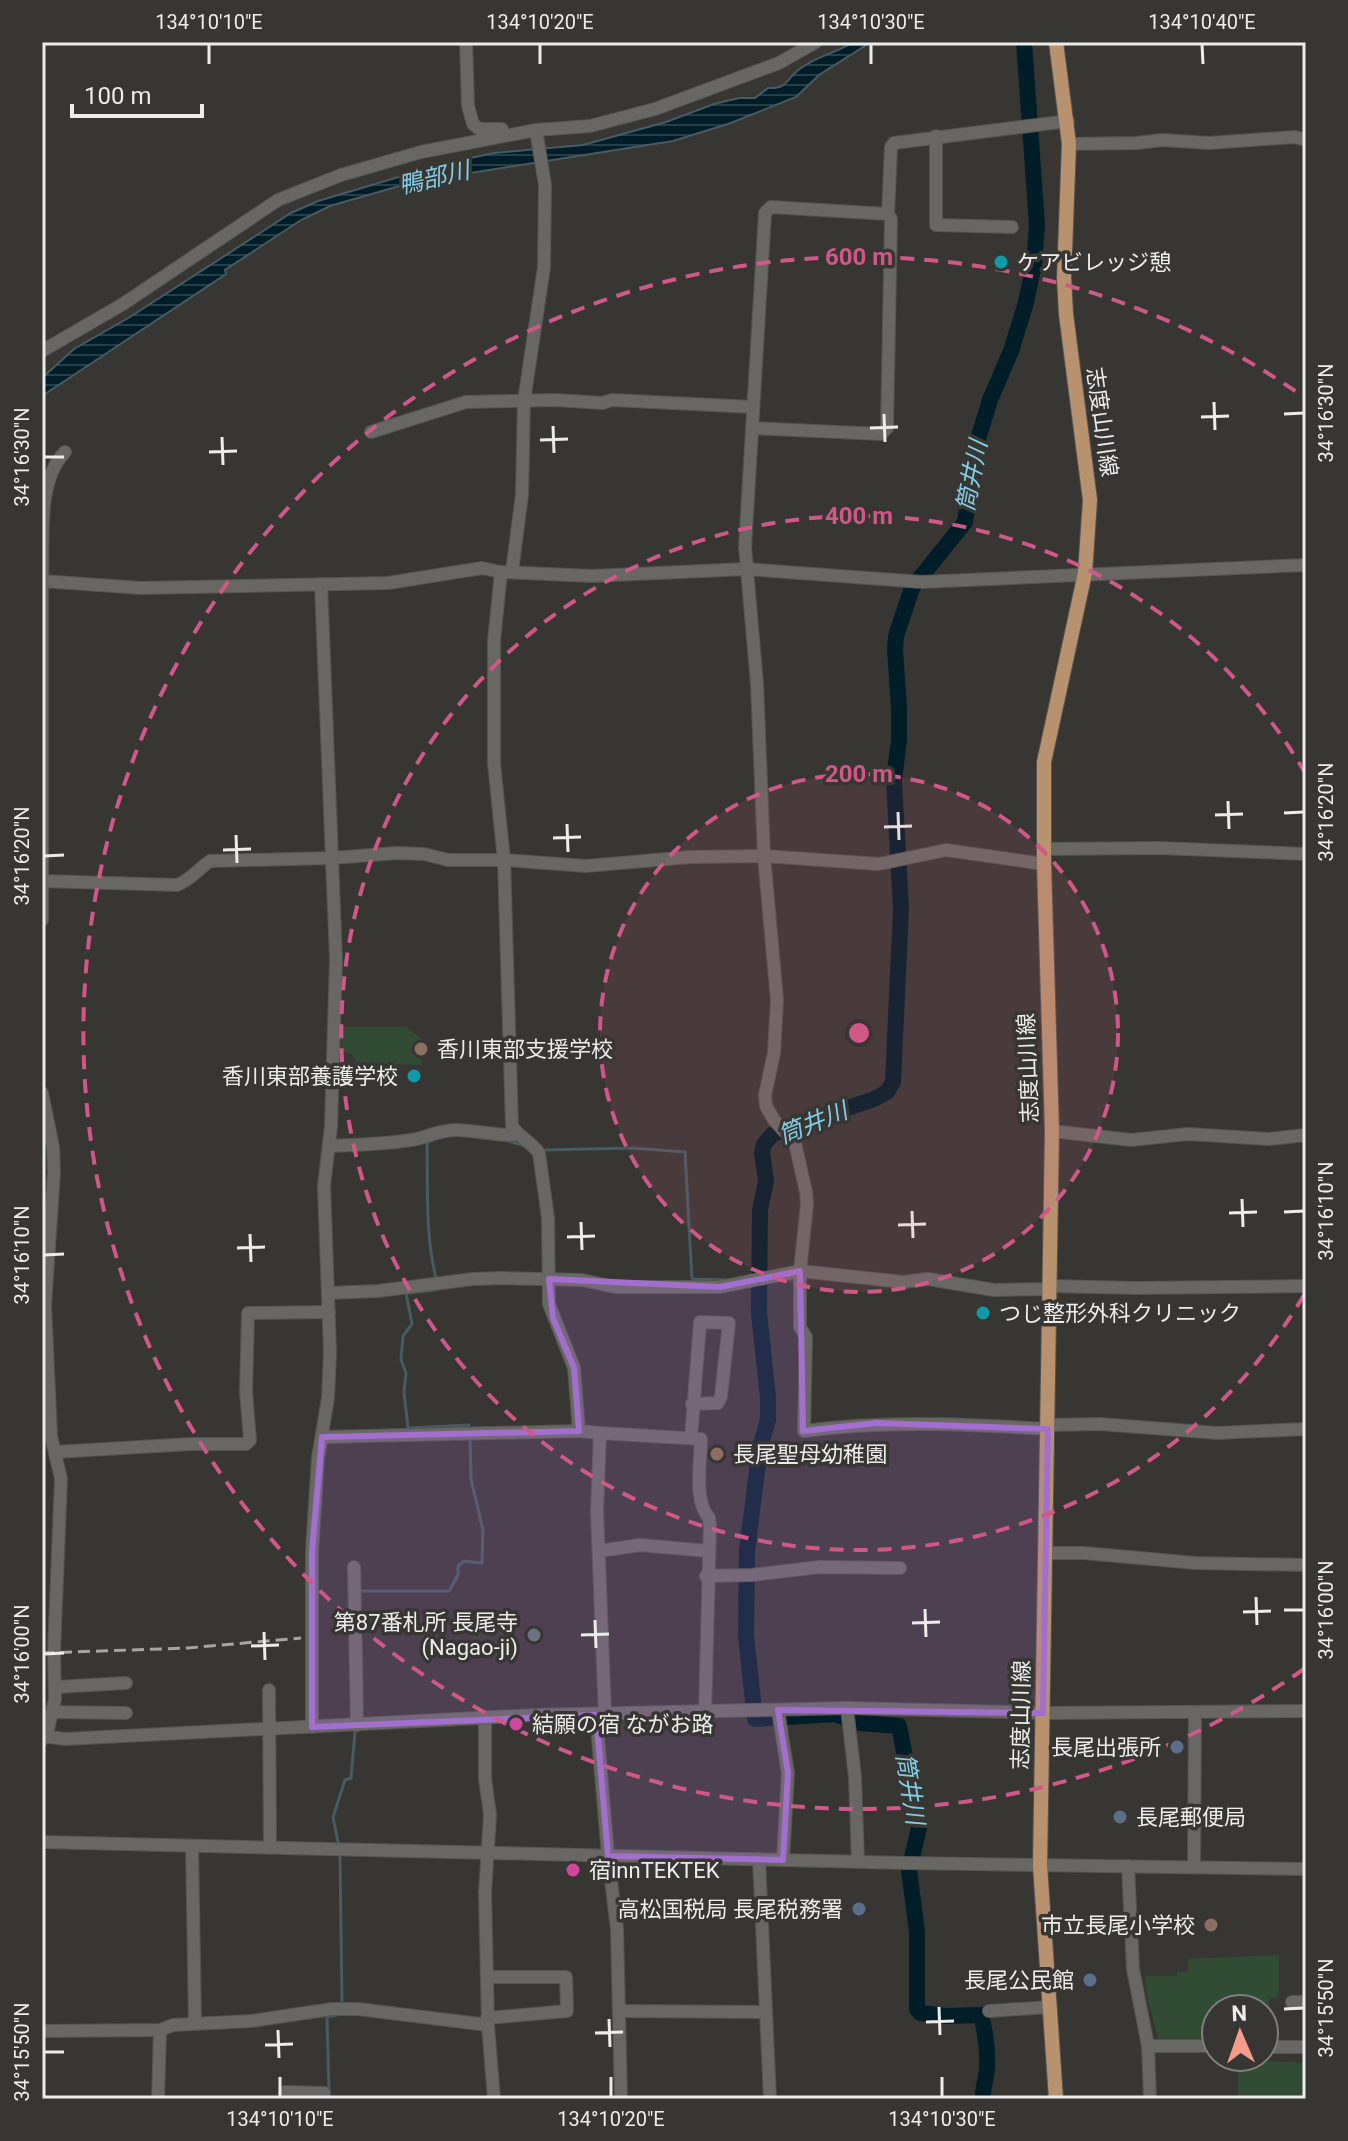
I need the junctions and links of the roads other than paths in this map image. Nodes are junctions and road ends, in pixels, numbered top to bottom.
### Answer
1 (466, 42) edge
2 (816, 42) edge
3 (1056, 42) edge
4 (1068, 121) junction
5 (537, 132) junction
6 (936, 136) junction
7 (1306, 140) edge
8 (1069, 144) junction
9 (888, 214) junction
10 (1012, 227) dead end
11 (42, 351) edge
12 (524, 401) junction
13 (753, 407) junction
14 (752, 428) junction
15 (371, 432) dead end
16 (65, 452) dead end
17 (1306, 565) edge
18 (746, 569) junction
19 (507, 571) junction
20 (1085, 573) junction
21 (42, 581) edge
22 (321, 584) junction
23 (1306, 854) edge
24 (764, 856) junction
25 (1044, 856) junction
26 (332, 858) junction
27 (504, 860) junction
28 (42, 881) edge
29 (42, 920) edge
30 (42, 1093) edge
31 (1052, 1131) junction
32 (517, 1134) junction
33 (1306, 1135) edge
34 (329, 1146) junction
35 (800, 1271) junction
36 (549, 1279) junction
37 (1306, 1286) edge
38 (1051, 1287) junction
39 (328, 1293) junction
40 (43, 1305) edge
41 (329, 1312) junction
42 (692, 1404) junction
43 (1048, 1427) junction
44 (1306, 1429) edge
45 (579, 1431) junction
46 (600, 1433) junction
47 (322, 1437) junction
48 (691, 1438) junction
49 (55, 1452) junction
50 (599, 1551) junction
51 (708, 1551) junction
52 (1045, 1553) junction
53 (1306, 1565) edge
54 (354, 1567) dead end
55 (900, 1568) dead end
56 (706, 1576) junction
57 (126, 1683) dead end
58 (103, 1685) junction
59 (56, 1687) junction
60 (269, 1690) dead end
61 (847, 1709) junction
62 (1306, 1711) edge
63 (53, 1712) junction
64 (1195, 1712) junction
65 (103, 1713) junction
66 (126, 1713) dead end
67 (705, 1713) junction
68 (1043, 1713) junction
69 (600, 1715) junction
70 (485, 1717) junction
71 (779, 1717) junction
72 (357, 1725) junction
73 (312, 1727) junction
74 (270, 1728) junction
75 (43, 1737) edge
76 (42, 1842) edge
77 (192, 1846) junction
78 (270, 1847) junction
79 (488, 1853) junction
80 (608, 1856) junction
81 (759, 1859) junction
82 (783, 1860) junction
83 (858, 1861) junction
84 (1040, 1865) junction
85 (1128, 1866) junction
86 (1194, 1867) junction
87 (1306, 1869) edge
88 (487, 1977) junction
89 (1050, 2007) junction
90 (620, 2011) junction
91 (989, 2011) dead end
92 (765, 2012) junction
93 (488, 2021) junction
94 (195, 2023) junction
95 (160, 2030) junction
96 (42, 2031) edge
97 (1148, 2046) junction
98 (1200, 2046) edge
99 (1280, 2047) edge
100 (1306, 2047) edge
101 (285, 2092) dead end
102 (158, 2099) edge
103 (324, 2099) edge
104 (494, 2099) edge
105 (621, 2099) edge
106 (770, 2099) edge
107 (1056, 2099) edge
108 (1150, 2099) edge

1 - 5 street
2 - 5 street
3 - 4 main road, 志度山川線
4 - 6 street
4 - 8 main road, 志度山川線
5 - 11 street
5 - 12 street
6 - 9 street
6 - 10 street
7 - 8 street
8 - 20 main road, 志度山川線
9 - 13 street
9 - 14 street
12 - 13 street
12 - 15 street
12 - 19 street
13 - 14 street
14 - 18 street
16 - 21 street
17 - 20 street
18 - 19 street
18 - 20 street
18 - 24 street
19 - 22 street
19 - 27 street
20 - 25 main road, 志度山川線
21 - 22 street
21 - 28 street
22 - 26 street
23 - 25 street
24 - 25 street
24 - 27 street
24 - 35 street
25 - 31 main road, 志度山川線
26 - 27 street
26 - 28 street
26 - 34 street
27 - 32 street
28 - 29 street
30 - 40 street
31 - 33 street
31 - 38 main road, 志度山川線
32 - 34 street
32 - 36 street
34 - 39 street
35 - 36 street
35 - 38 street
35 - 43 street
36 - 39 street
36 - 45 street
37 - 38 street
38 - 43 main road, 志度山川線
39 - 41 street
40 - 49 street
41 - 47 street
41 - 49 street
42 - 42 street
42 - 48 street
43 - 44 street
43 - 52 main road, 志度山川線
45 - 46 street
45 - 47 street
46 - 48 street
46 - 50 street
47 - 73 street
48 - 51 street
49 - 59 street
50 - 51 street
50 - 69 street
51 - 56 street
52 - 53 street
52 - 68 main road, 志度山川線
54 - 72 street
55 - 56 street
56 - 67 street
57 - 58 street
58 - 59 street
58 - 65 street
59 - 63 street
60 - 74 street
61 - 68 street
61 - 71 street
61 - 83 street
62 - 64 street
63 - 65 street
63 - 75 street
64 - 68 street
64 - 86 street
65 - 66 street
67 - 69 street
67 - 71 street
68 - 84 main road, 志度山川線
69 - 70 street
69 - 80 street
70 - 72 street
70 - 79 street
71 - 82 street
72 - 73 street
73 - 74 street
74 - 75 street
74 - 78 street
76 - 77 street
77 - 78 street
77 - 94 street
78 - 79 street
79 - 80 street
79 - 88 street
80 - 81 street
80 - 90 street
81 - 82 street
81 - 92 street
82 - 83 street
83 - 84 street
84 - 85 street
84 - 89 main road, 志度山川線
85 - 86 street
85 - 97 street
86 - 87 street
88 - 93 street
88 - 93 street
89 - 91 street
89 - 107 main road, 志度山川線
90 - 92 street
90 - 105 street
92 - 106 street
93 - 94 street
93 - 104 street
94 - 95 street
95 - 96 street
95 - 102 street
97 - 98 street
97 - 108 street
99 - 100 street
101 - 103 street

